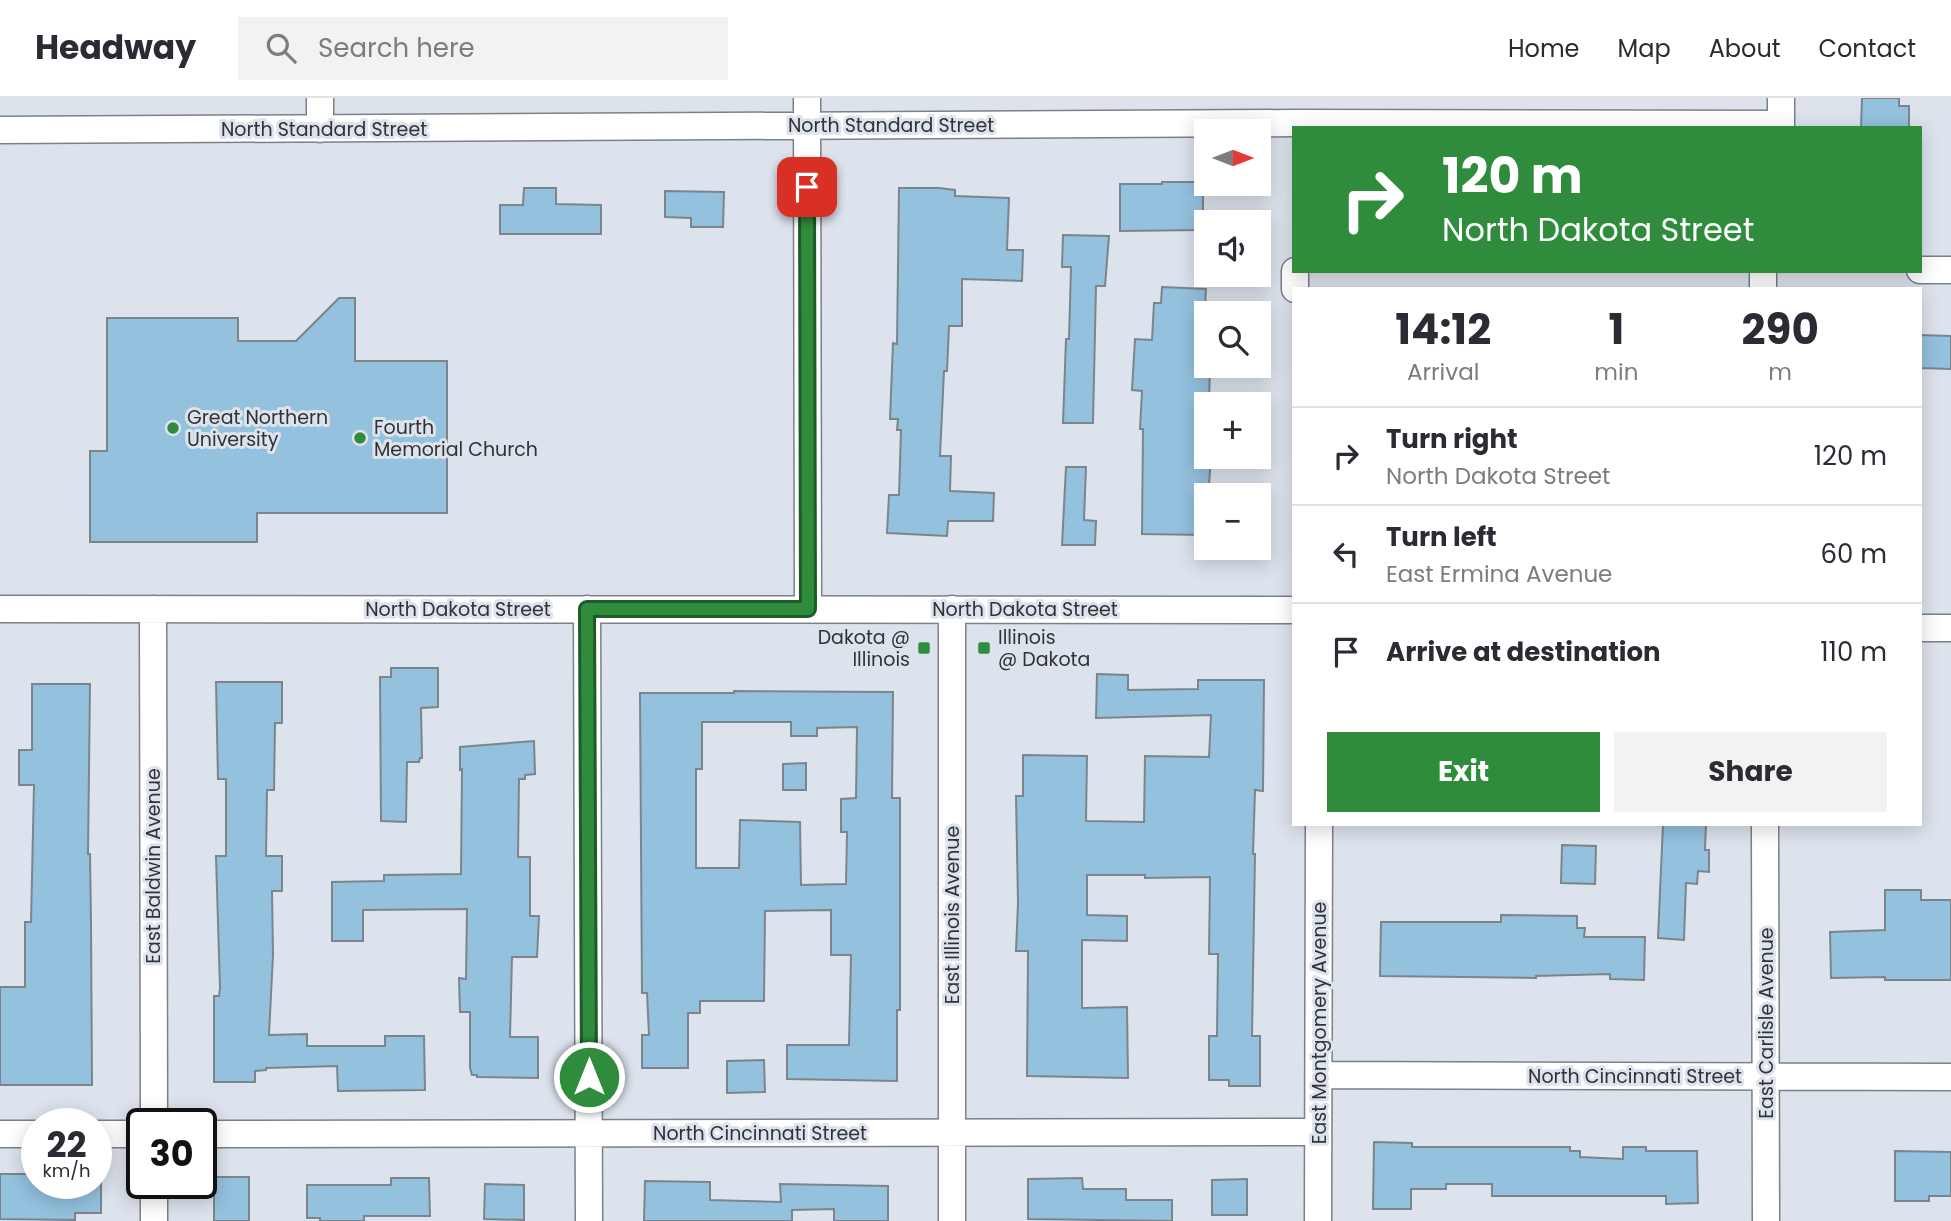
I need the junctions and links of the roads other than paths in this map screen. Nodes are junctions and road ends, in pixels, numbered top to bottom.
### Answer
1 (320, 98) edge
2 (807, 98) edge
3 (1781, 98) edge
4 (1295, 116) edge
5 (807, 125) junction
6 (1781, 126) edge
7 (0, 130) edge
8 (320, 130) junction
9 (1922, 270) edge
10 (1951, 270) edge
11 (0, 609) edge
12 (153, 609) junction
13 (587, 609) junction
14 (808, 609) junction
15 (952, 609) junction
16 (1292, 610) edge
17 (1922, 628) edge
18 (1951, 628) edge
19 (1319, 826) edge
20 (1765, 826) edge
21 (1319, 1075) junction
22 (1767, 1076) junction
23 (1951, 1077) edge
24 (154, 1108) edge
25 (1318, 1132) junction
26 (589, 1133) junction
27 (952, 1133) junction
28 (0, 1134) edge
29 (21, 1134) edge
30 (217, 1134) edge
31 (154, 1199) edge
32 (154, 1221) edge
33 (589, 1221) edge
34 (953, 1221) edge
35 (1318, 1221) edge
36 (1766, 1221) edge

1 - 8 street
2 - 5 street
3 - 6 street
4 - 5 street, North Standard Street
4 - 6 street, North Standard Street
5 - 8 street, North Standard Street
5 - 14 street
7 - 8 street, North Standard Street
9 - 10 street
11 - 12 street, North Dakota Street
12 - 13 street, North Dakota Street
12 - 24 street, East Baldwin Avenue
13 - 14 street, North Dakota Street
13 - 26 street
14 - 15 street, North Dakota Street
15 - 16 street, North Dakota Street
15 - 27 street, East Illinois Avenue
17 - 18 street
19 - 21 street, East Montgomery Avenue
20 - 22 street, East Carlisle Avenue
21 - 22 street, North Cincinnati Street
21 - 25 street, East Montgomery Avenue
22 - 23 street, North Cincinnati Street
22 - 36 street, East Carlisle Avenue
25 - 27 street, North Cincinnati Street
25 - 35 street, East Montgomery Avenue
26 - 27 street, North Cincinnati Street
26 - 30 street, North Cincinnati Street
26 - 33 street
27 - 34 street, East Illinois Avenue
28 - 29 street
31 - 32 street

